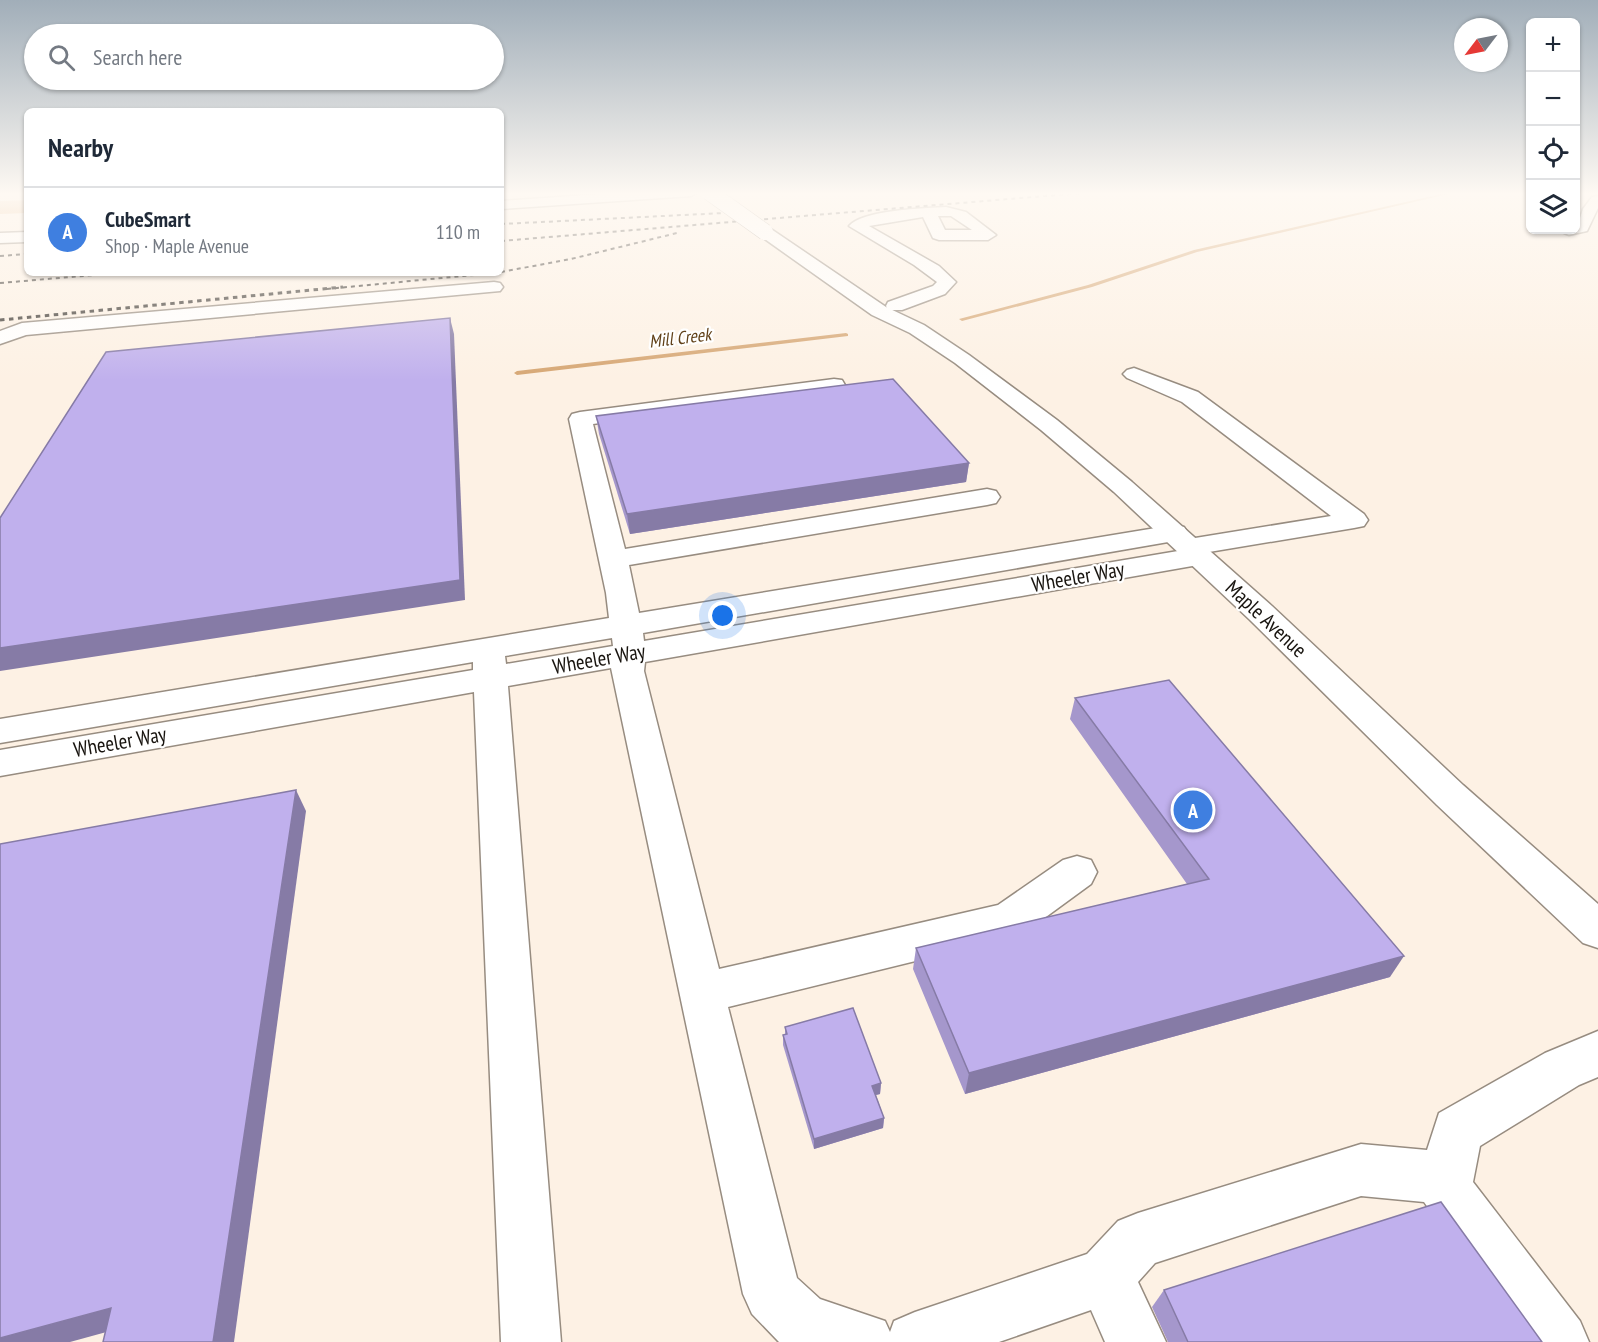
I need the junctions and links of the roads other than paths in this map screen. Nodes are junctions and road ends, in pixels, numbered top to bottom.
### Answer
1 (798, 255) edge
2 (821, 255) edge
3 (908, 255) edge
4 (494, 287) dead end
5 (896, 306) junction
6 (917, 329) junction
7 (0, 338) edge
8 (1134, 374) dead end
9 (834, 385) edge
10 (987, 497) dead end
11 (1187, 546) junction
12 (613, 559) junction
13 (628, 640) junction
14 (490, 663) junction
15 (0, 731) edge
16 (0, 763) edge
17 (1077, 872) dead end
18 (1598, 930) edge
19 (704, 993) junction
20 (1598, 1054) edge
21 (1447, 1178) junction
22 (1105, 1276) junction
23 (531, 1342) edge
24 (864, 1342) edge
25 (915, 1342) edge
26 (1136, 1342) edge
27 (1559, 1342) edge

1 - 6 main road, Maple Avenue, bridge
2 - 5 main road, Maple Avenue
3 - 5 main road
4 - 7 main road
5 - 6 main road, Maple Avenue
6 - 11 main road, Maple Avenue
8 - 11 main road, Wheeler Way
9 - 12 main road
10 - 12 main road
11 - 13 main road, Wheeler Way
11 - 18 main road, Maple Avenue
12 - 13 main road
13 - 14 main road, Wheeler Way
13 - 19 main road
14 - 15 main road, Wheeler Way
14 - 16 main road, Wheeler Way
14 - 23 main road
17 - 19 main road
19 - 24 main road
20 - 21 main road
21 - 22 main road
21 - 27 main road
22 - 25 main road
22 - 26 main road

